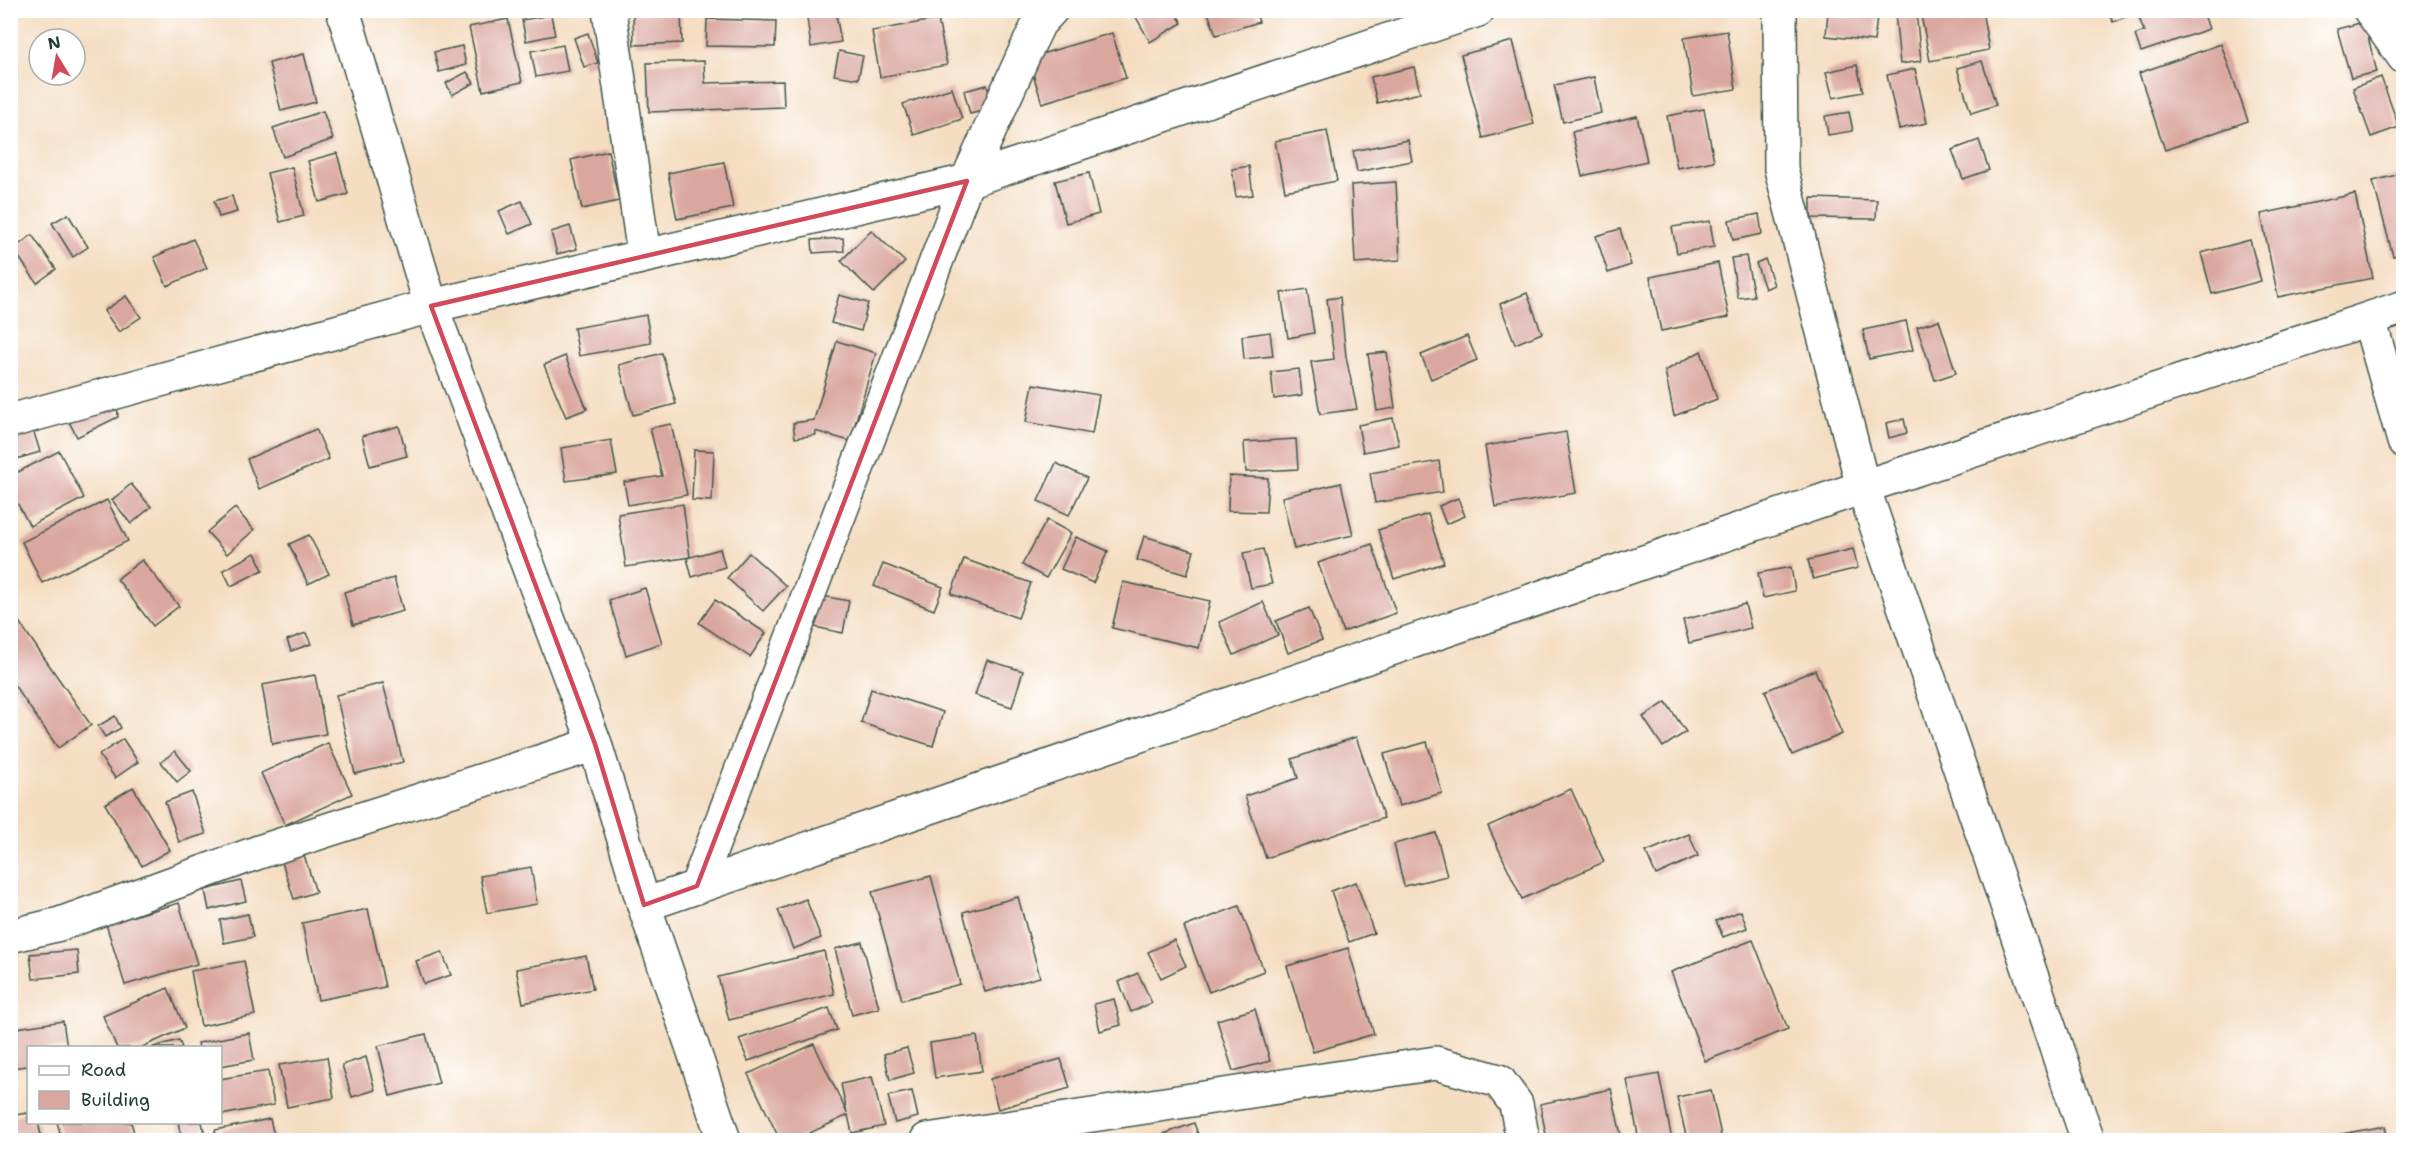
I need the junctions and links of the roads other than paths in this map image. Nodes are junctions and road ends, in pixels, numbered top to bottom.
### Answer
1 (343, 10) edge
2 (609, 10) edge
3 (1051, 10) edge
4 (1478, 10) edge
5 (1780, 10) edge
6 (2370, 10) edge
7 (2403, 57) edge
8 (967, 181) junction
9 (644, 255) junction
10 (431, 306) junction
11 (2403, 307) edge
12 (2368, 319) junction
13 (10, 421) edge
14 (2403, 441) edge
15 (1863, 487) junction
16 (595, 744) junction
17 (697, 886) junction
18 (644, 905) junction
19 (10, 936) edge
20 (724, 1140) edge
21 (927, 1140) edge
22 (1523, 1140) edge
23 (2088, 1140) edge

1 - 10 street
2 - 9 street
3 - 8 street
4 - 8 street
5 - 15 street
6 - 7 street
8 - 9 street
8 - 17 street
9 - 10 street
10 - 13 street
10 - 16 street
11 - 12 street
12 - 14 street
12 - 15 street
15 - 17 street
15 - 23 street
16 - 18 street
16 - 19 street
17 - 18 street
18 - 20 street
21 - 22 street

